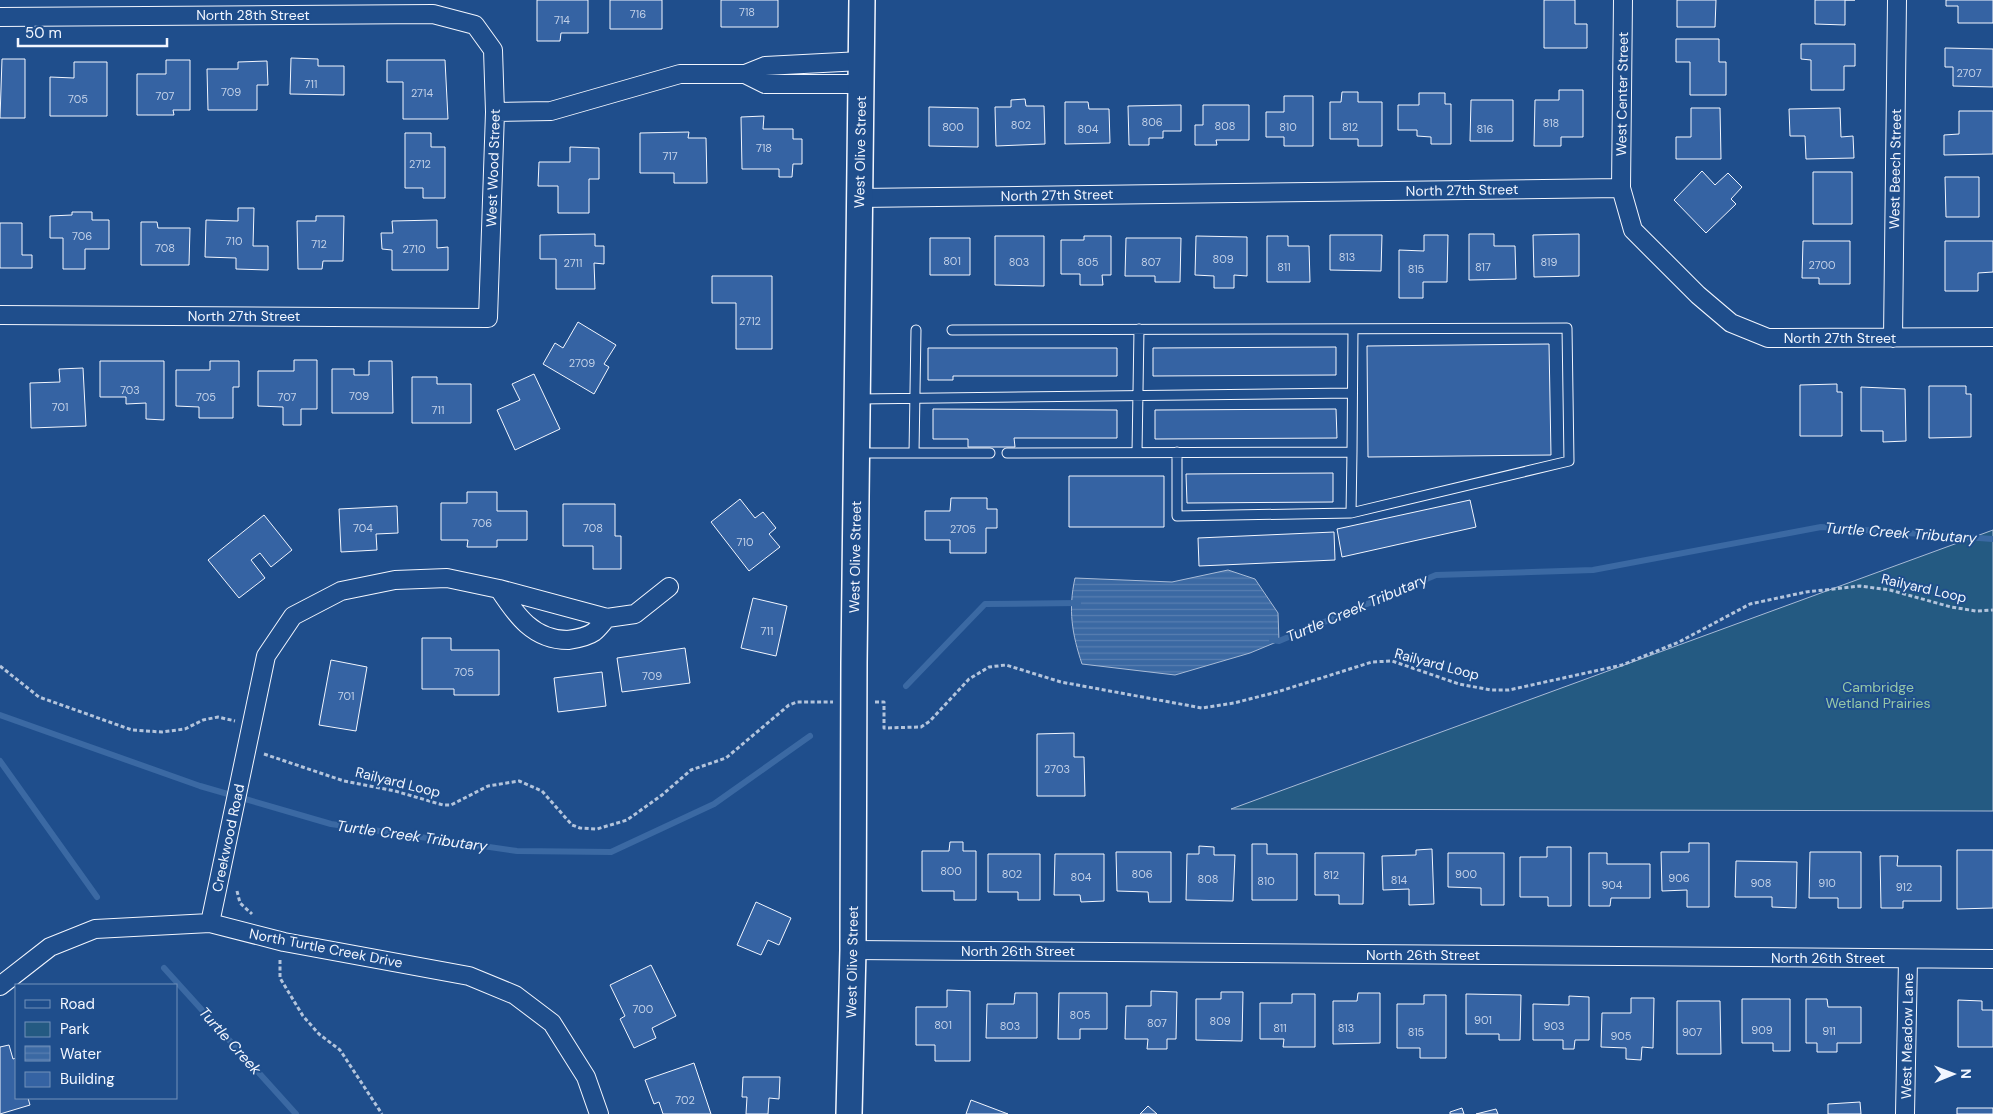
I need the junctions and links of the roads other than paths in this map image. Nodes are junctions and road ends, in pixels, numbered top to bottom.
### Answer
1 (862, 0) edge
2 (1623, 0) edge
3 (1897, 0) edge
4 (0, 17) edge
5 (475, 25) joint
6 (861, 72) junction
7 (495, 112) junction
8 (1621, 188) junction
9 (859, 198) junction
10 (0, 315) edge
11 (488, 318) joint
12 (1353, 328) junction
13 (1139, 329) junction
14 (916, 330) dead end
15 (952, 330) dead end
16 (1993, 337) edge
17 (1893, 338) junction
18 (1352, 393) junction
19 (1138, 396) junction
20 (915, 398) junction
21 (856, 399) junction
22 (990, 452) dead end
23 (1007, 452) dead end
24 (1137, 452) junction
25 (1177, 452) junction
26 (1352, 452) junction
27 (856, 453) junction
28 (914, 453) junction
29 (1351, 513) junction
30 (669, 587) dead end
31 (499, 589) junction
32 (607, 618) junction
33 (210, 923) junction
34 (853, 950) junction
35 (1908, 959) junction
36 (1993, 959) edge
37 (0, 986) edge
38 (599, 1114) edge
39 (849, 1114) edge
40 (1906, 1114) edge

1 - 6 main road, West Olive Street
2 - 8 street, West Center Street
3 - 17 street, West Beech Street
4 - 5 street, North 28th Street
5 - 7 street, West Wood Street
6 - 7 street
6 - 9 main road, West Olive Street
7 - 11 street, West Wood Street
8 - 9 street, North 27th Street
8 - 17 street, North 27th Street
9 - 21 main road, West Olive Street
10 - 11 street, North 27th Street
12 - 13 lane
12 - 18 lane
12 - 29 lane
13 - 15 lane
13 - 19 lane
14 - 20 lane
16 - 17 street, North 27th Street
18 - 19 lane
18 - 26 lane
19 - 20 lane
19 - 24 lane
20 - 21 lane
20 - 28 lane
21 - 27 main road, West Olive Street
22 - 28 lane
23 - 24 lane
24 - 25 lane
25 - 26 lane
25 - 29 lane
26 - 29 lane
27 - 28 lane
27 - 34 main road, West Olive Street
30 - 32 street
31 - 32 street, Creekwood Road
31 - 32 street
31 - 33 street, Creekwood Road
33 - 37 street, North Turtle Creek Drive
33 - 38 street, North Turtle Creek Drive
34 - 35 street, North 26th Street
34 - 39 main road, West Olive Street
35 - 36 street, North 26th Street
35 - 40 street, West Meadow Lane

